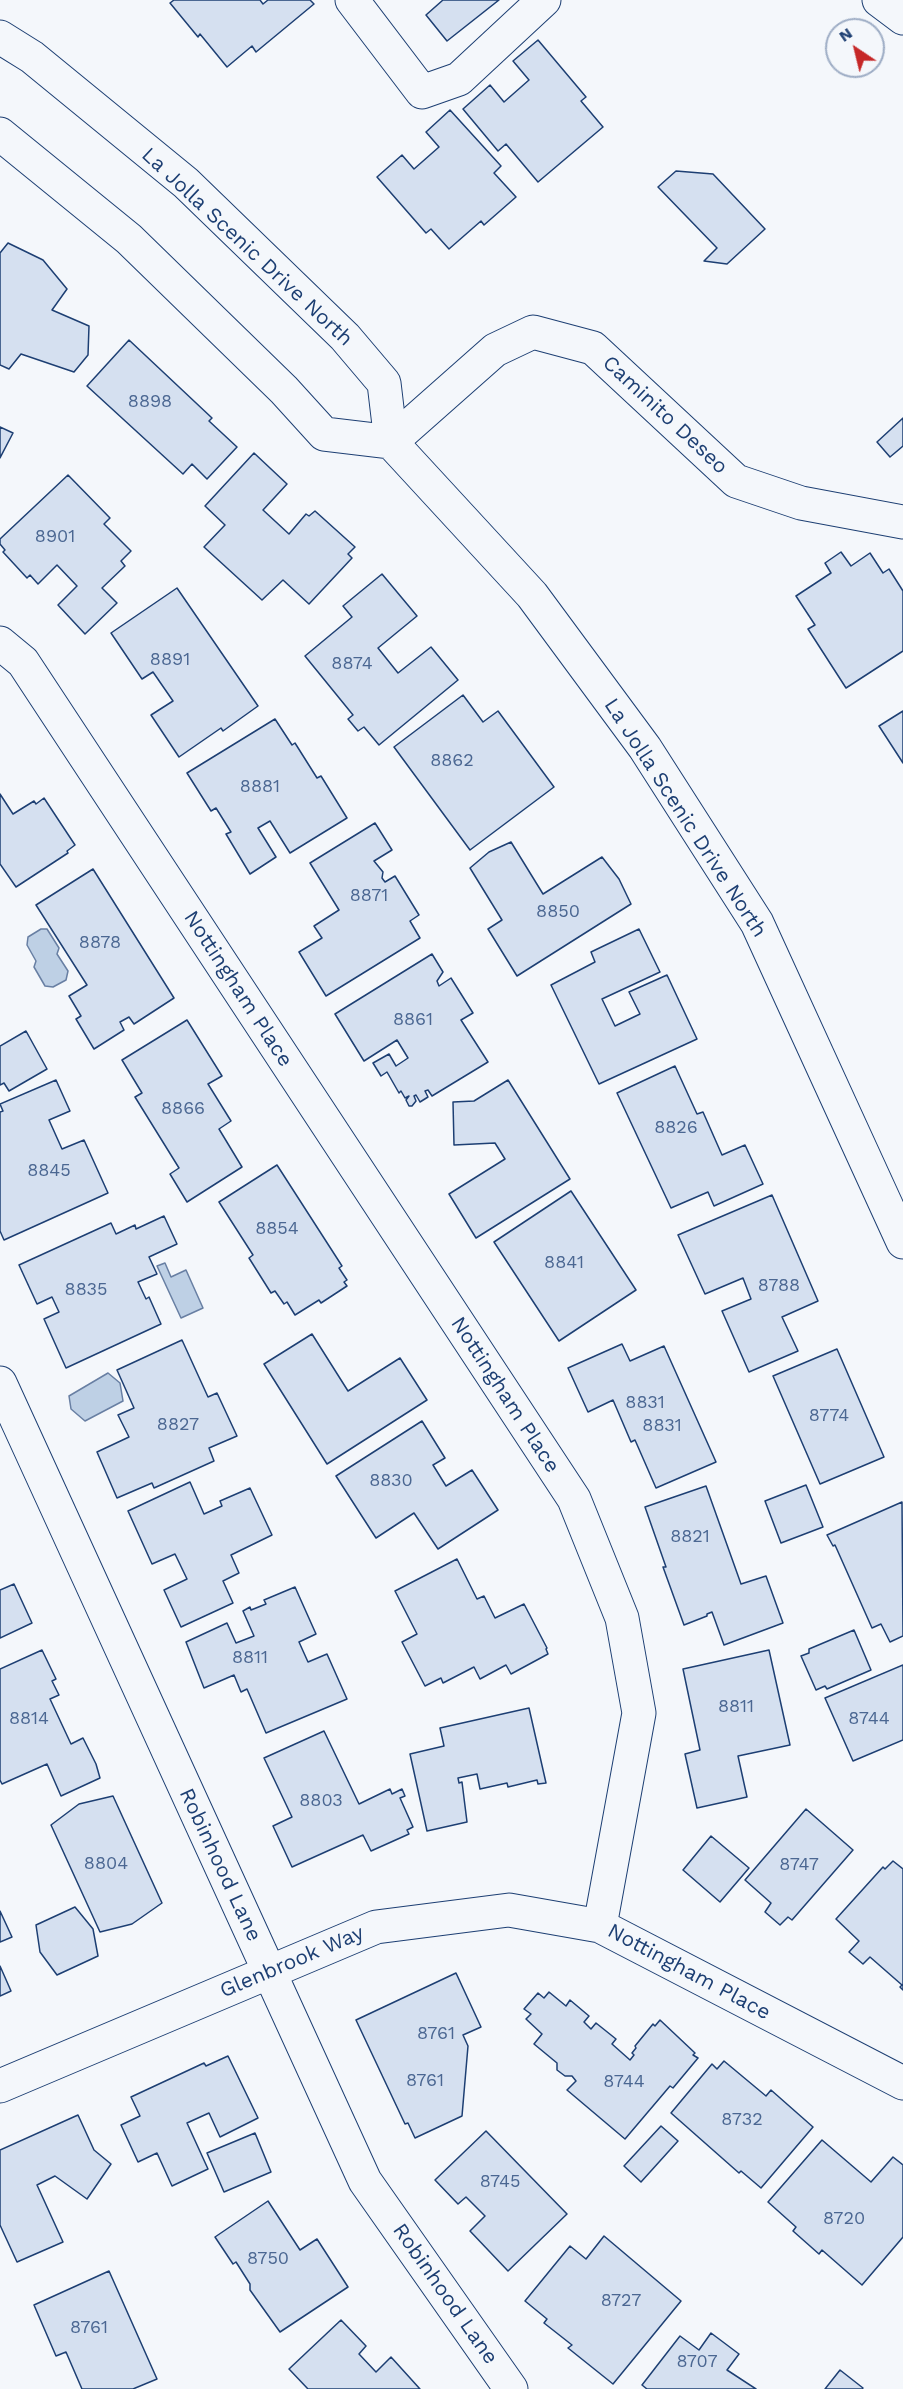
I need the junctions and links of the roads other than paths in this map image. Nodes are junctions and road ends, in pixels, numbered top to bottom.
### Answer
1 (352, 0) edge
2 (544, 0) edge
3 (879, 0) edge
4 (903, 18) edge
5 (0, 37) edge
6 (0, 134) edge
7 (391, 442) junction
8 (903, 522) edge
9 (0, 643) edge
10 (903, 1242) edge
11 (0, 1383) edge
12 (600, 1926) junction
13 (269, 1973) junction
14 (903, 2083) edge
15 (0, 2086) edge
16 (511, 2389) edge

1 - 2 street
3 - 4 street
5 - 7 street, La Jolla Scenic Drive North
6 - 7 street
7 - 8 street, Caminito Deseo
7 - 10 street, La Jolla Scenic Drive North
9 - 12 street, Nottingham Place
11 - 13 street, Robinhood Lane
12 - 13 street, Glenbrook Way
12 - 14 street, Nottingham Place
13 - 15 street, Glenbrook Way
13 - 16 street, Robinhood Lane

